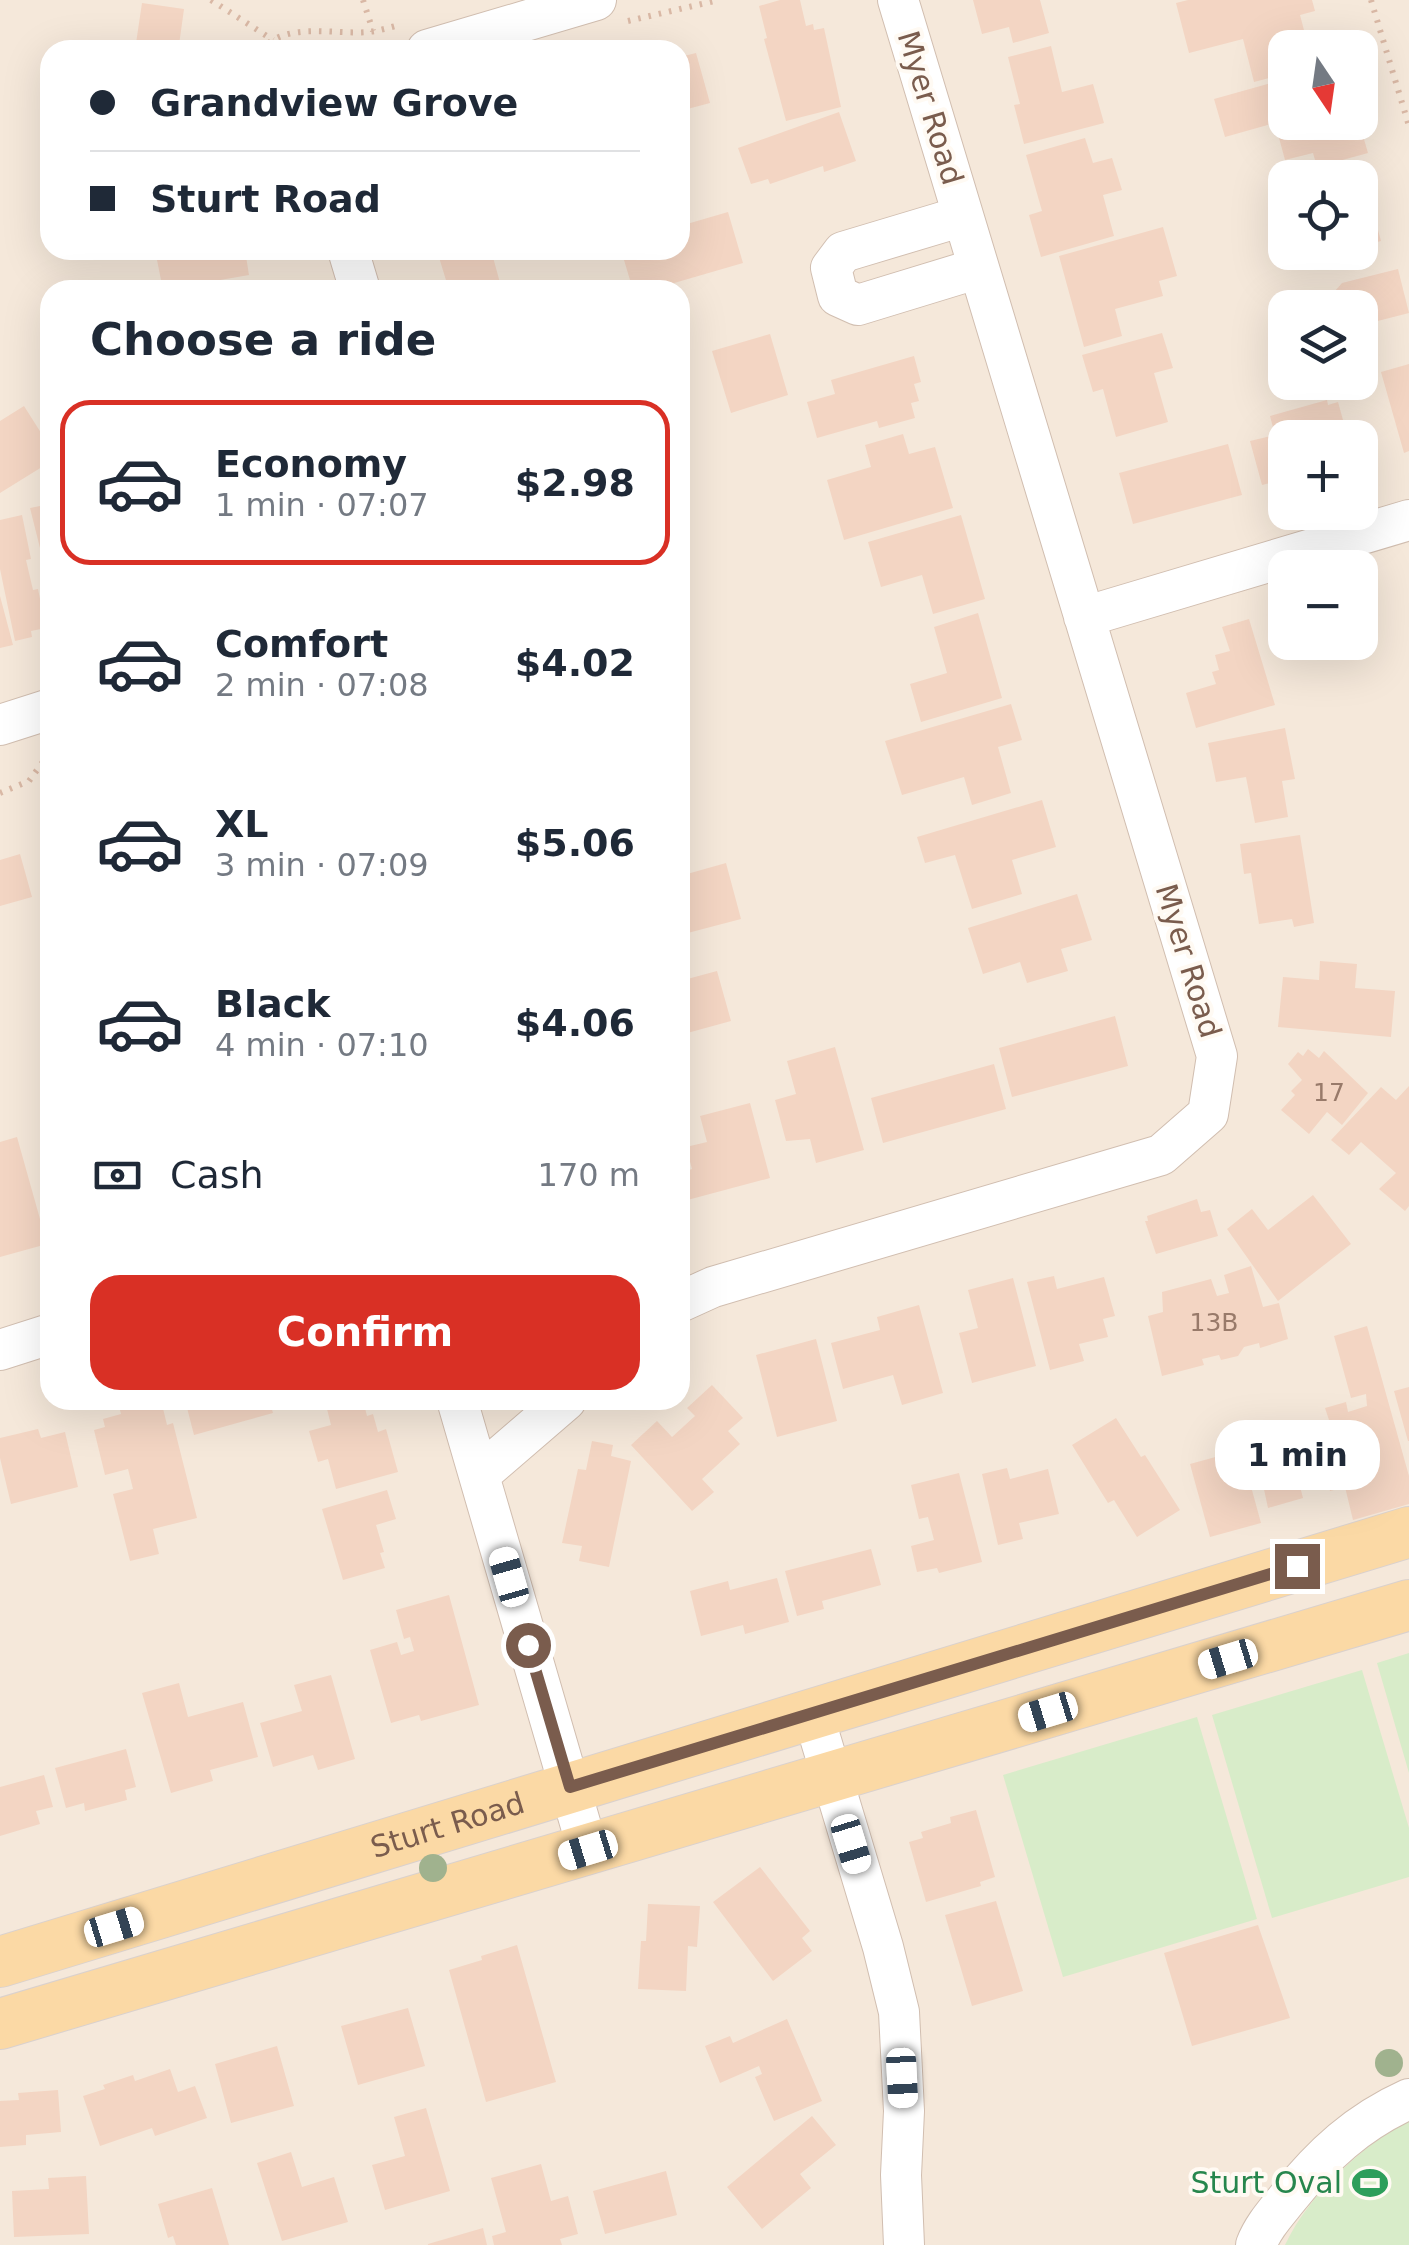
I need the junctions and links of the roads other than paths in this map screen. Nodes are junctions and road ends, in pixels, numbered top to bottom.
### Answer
1 (596, 0) edge
2 (898, 0) edge
3 (416, 37) edge
4 (963, 216) junction
5 (979, 268) junction
6 (1409, 520) edge
7 (1084, 617) junction
8 (40, 712) edge
9 (0, 725) edge
10 (690, 1297) edge
11 (40, 1337) edge
12 (0, 1350) edge
13 (459, 1410) edge
14 (554, 1410) edge
15 (479, 1475) junction
16 (1409, 1532) edge
17 (1409, 1605) edge
18 (813, 1714) junction
19 (830, 1777) junction
20 (570, 1787) junction
21 (588, 1850) junction
22 (0, 1962) edge
23 (0, 2024) edge
24 (1409, 2099) edge
25 (904, 2245) edge
26 (1256, 2245) edge

1 - 3 street
2 - 4 street, Myer Road
4 - 5 street, Myer Road
4 - 5 street, Myer Road
5 - 7 street, Myer Road
6 - 7 street
7 - 10 street, Myer Road
8 - 9 street
11 - 12 street
13 - 15 street
14 - 15 street
15 - 20 street
16 - 18 main road, Sturt Road
17 - 19 main road
18 - 19 street
18 - 20 main road, Sturt Road
19 - 21 main road
19 - 25 street
20 - 21 street
20 - 22 main road, Sturt Road
21 - 23 main road
24 - 26 street

